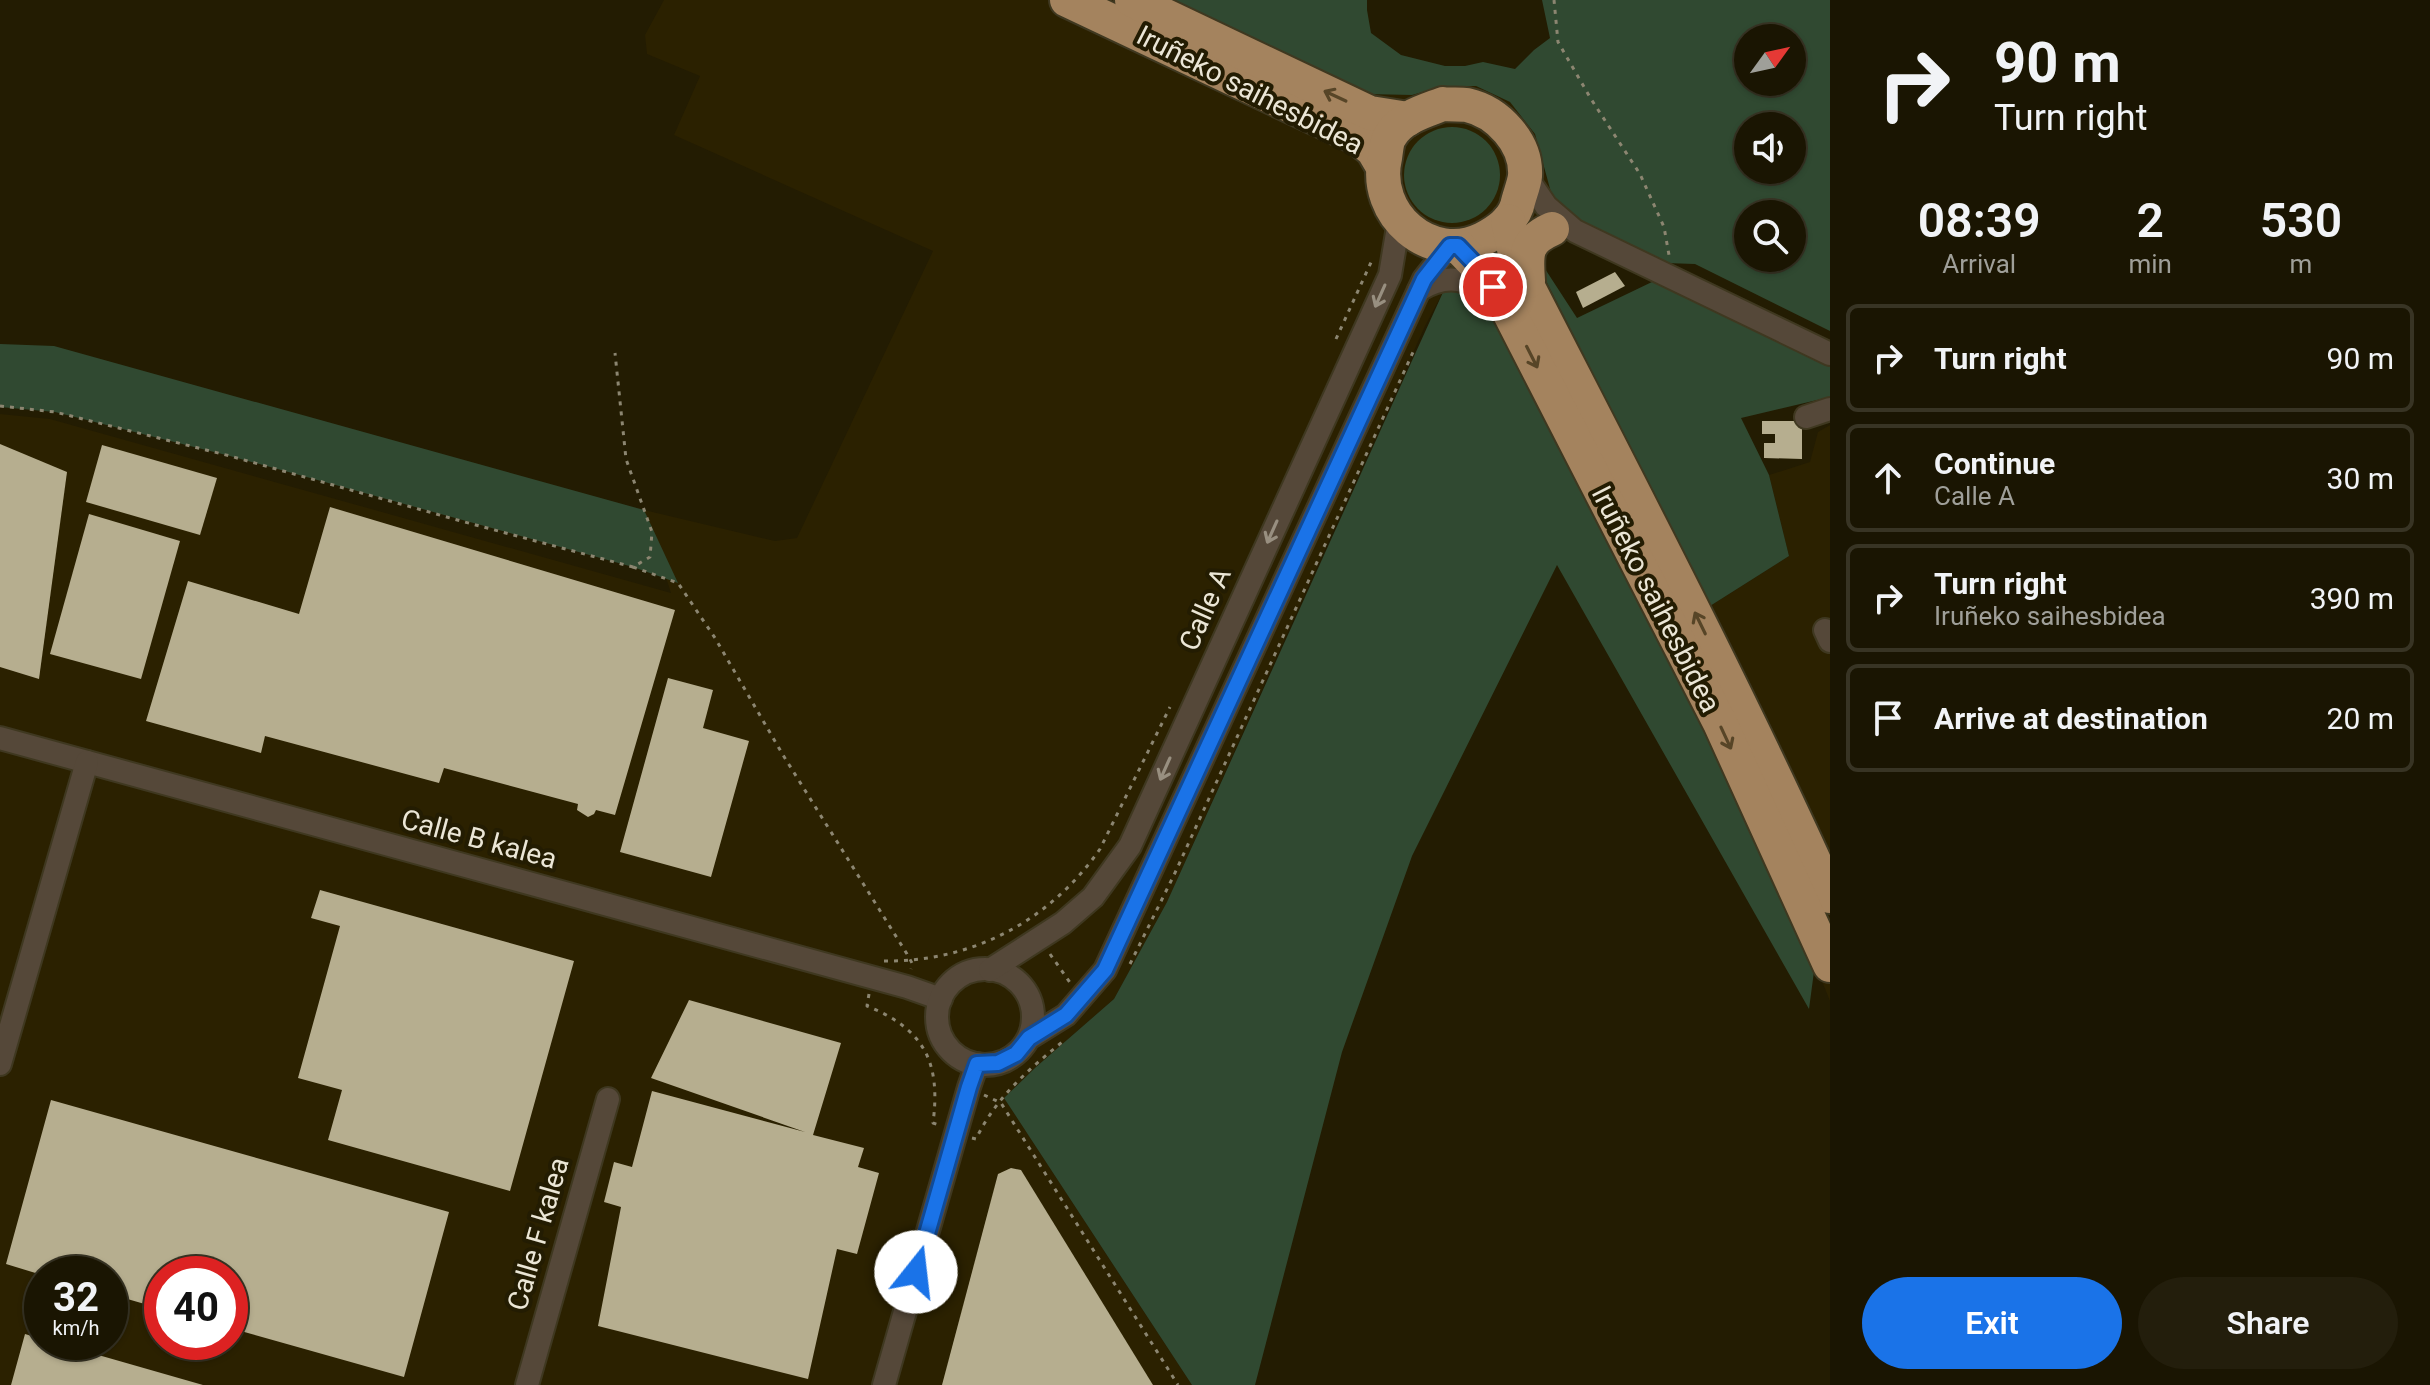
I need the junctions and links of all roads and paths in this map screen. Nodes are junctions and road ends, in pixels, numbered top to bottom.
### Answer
1 (1067, 0) edge
2 (1132, 0) edge
3 (1554, 0) edge
4 (1408, 119) junction
5 (1383, 167) junction
6 (1525, 175) junction
7 (1399, 221) junction
8 (1508, 221) junction
9 (1564, 230) junction
10 (1454, 246) junction
11 (1373, 257) dead end
12 (1672, 278) junction
13 (1419, 290) junction
14 (1517, 297) junction
15 (1336, 339) dead end
16 (615, 353) dead end
17 (1830, 354) edge
18 (0, 406) edge
19 (1830, 409) edge
20 (1806, 417) dead end
21 (633, 567) junction
22 (1717, 657) junction
23 (1170, 707) dead end
24 (0, 738) edge
25 (87, 762) junction
26 (1830, 864) edge
27 (1830, 896) edge
28 (1038, 938) junction
29 (910, 961) junction
30 (1830, 965) edge
31 (990, 970) junction
32 (873, 978) junction
33 (907, 987) junction
34 (1081, 998) junction
35 (941, 999) junction
36 (1029, 1038) junction
37 (0, 1064) edge
38 (977, 1064) junction
39 (969, 1087) junction
40 (608, 1099) dead end
41 (956, 1132) junction
42 (527, 1385) edge
43 (884, 1385) edge
44 (1178, 1385) edge

1 - 5 highway, Iruñeko saihesbidea
4 -> 2 highway, Iruñeko saihesbidea
3 - 12 path
4 - 5 highway
4 - 6 highway
5 - 7 highway
6 - 8 highway
6 - 9 street
7 - 10 highway
7 -> 28 street, Calle A
8 - 9 street
8 - 10 highway
8 - 14 highway, Iruñeko saihesbidea
9 - 12 street
9 - 14 highway, Iruñeko saihesbidea
10 - 13 street
10 - 14 highway, Iruñeko saihesbidea
11 - 15 path
12 - 17 street
13 - 14 street
13 - 34 street
22 -> 14 highway, Iruñeko saihesbidea
14 -> 30 highway, Iruñeko saihesbidea
16 - 21 path
18 - 21 path
19 - 20 street
21 - 29 path
22 - 26 street
22 - 27 highway, Iruñeko saihesbidea
23 - 29 path
24 - 25 street, Calle B kalea
25 - 32 street, Calle B kalea
25 - 37 street
28 - 31 street, Calle A
28 - 34 path
29 - 32 path
29 - 33 path
31 - 35 street
31 - 36 street
32 - 33 street, Calle B kalea
32 - 41 path
33 - 35 street, Calle B kalea
34 - 36 street
35 - 38 street
36 - 38 street
38 - 39 street
39 - 41 street
39 - 44 path
40 - 42 street, Calle F kalea
41 - 43 street

